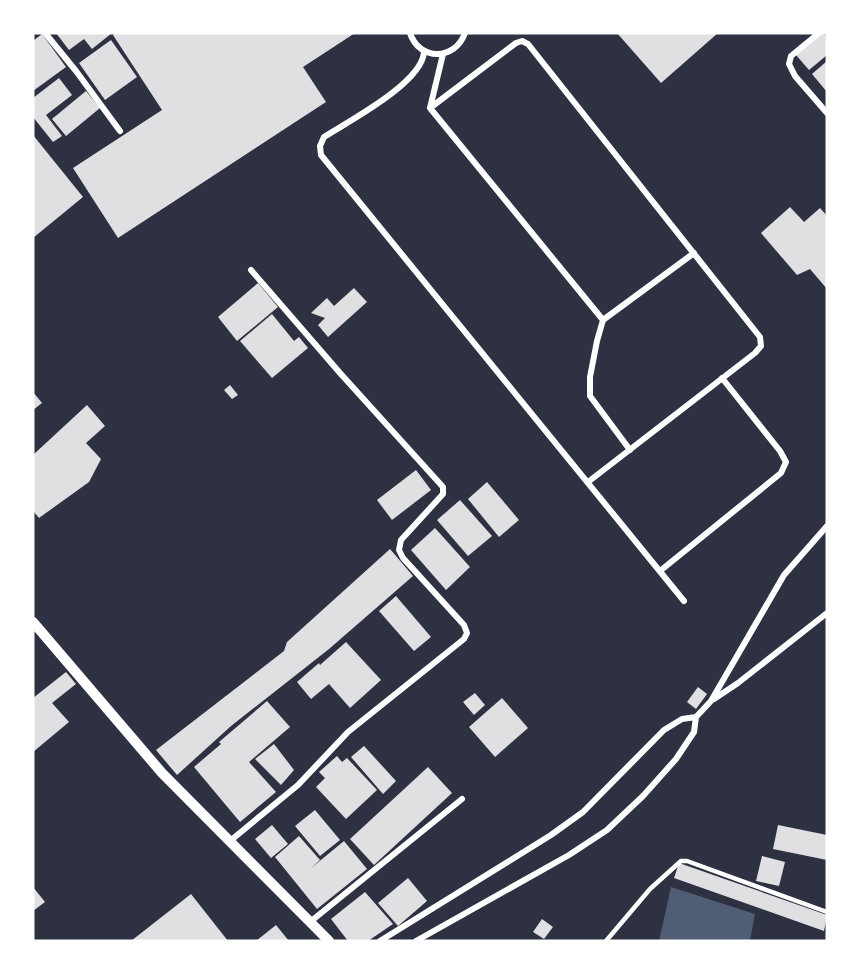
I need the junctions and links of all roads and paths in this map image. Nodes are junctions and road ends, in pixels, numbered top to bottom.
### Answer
1 (45, 33) edge
2 (410, 33) edge
3 (465, 33) edge
4 (819, 33) edge
5 (424, 51) junction
6 (443, 54) junction
7 (430, 108) junction
8 (827, 113) edge
9 (120, 131) dead end
10 (694, 253) junction
11 (251, 270) dead end
12 (603, 320) junction
13 (722, 378) junction
14 (630, 450) junction
15 (588, 482) junction
16 (827, 526) edge
17 (660, 571) junction
18 (684, 601) dead end
19 (827, 613) edge
20 (33, 622) edge
21 (711, 701) junction
22 (696, 717) junction
23 (462, 799) dead end
24 (230, 841) junction
25 (827, 912) edge
26 (309, 922) junction
27 (329, 941) edge
28 (380, 941) edge
29 (416, 941) edge
30 (606, 941) edge

1 - 9 street
2 - 5 street
3 - 6 street
4 - 8 street
5 - 6 street
5 - 15 street
6 - 7 street
7 - 10 street
7 - 12 street
10 - 12 street
10 - 13 street
11 - 24 street
12 - 14 street
13 - 14 street
13 - 17 street
14 - 15 street
15 - 17 street
16 - 21 street
17 - 18 street
19 - 21 street
20 - 24 street
21 - 22 street
22 - 28 street
22 - 29 street
23 - 26 street
24 - 26 street
25 - 30 lane
26 - 27 street

